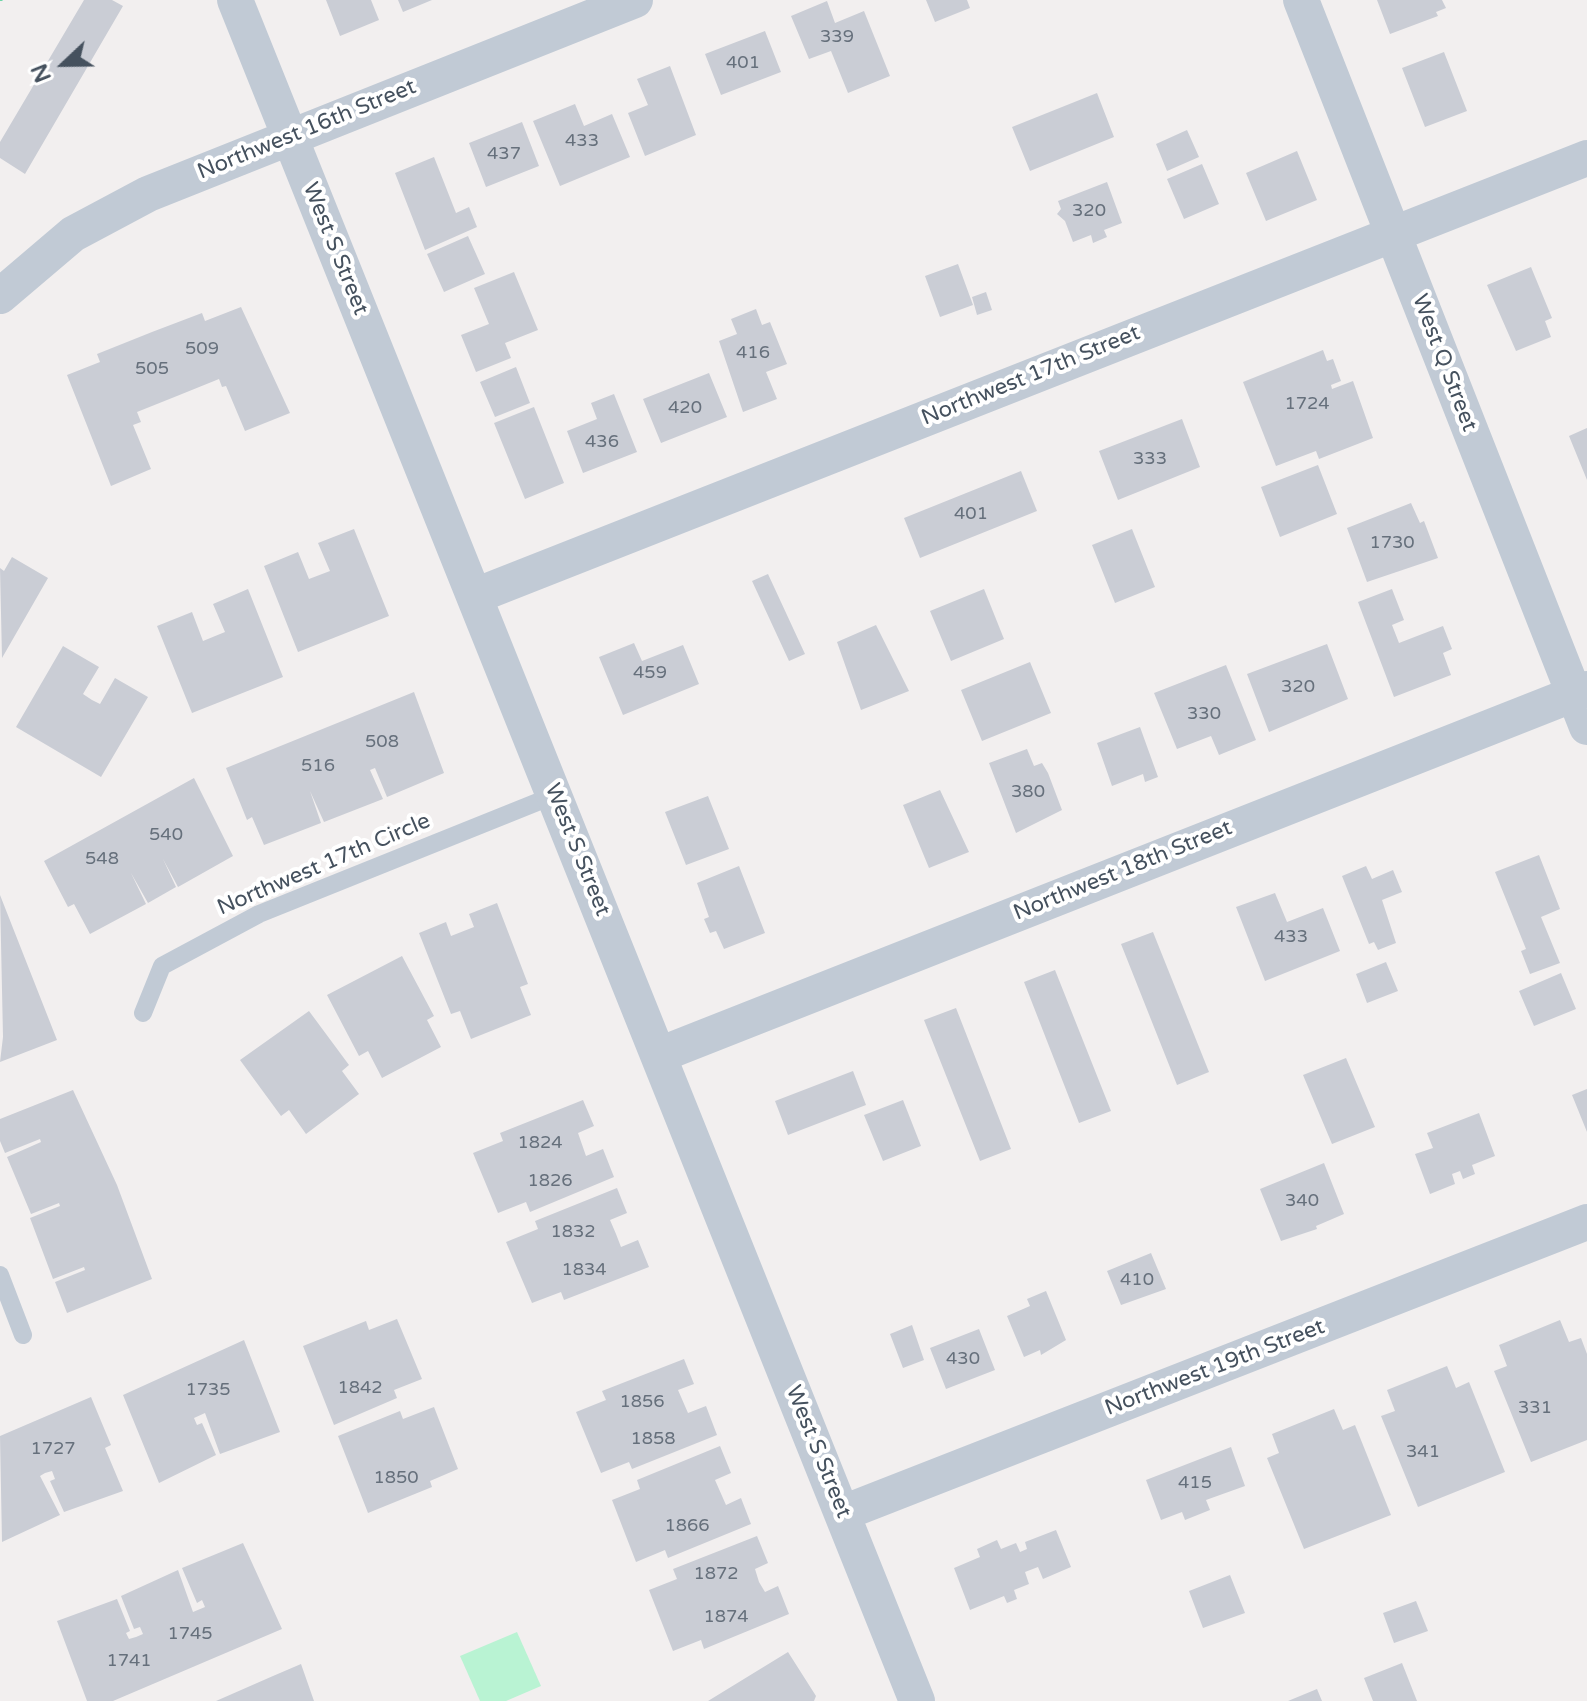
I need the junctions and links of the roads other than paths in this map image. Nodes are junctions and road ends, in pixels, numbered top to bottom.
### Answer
1 (235, 0) edge
2 (635, 0) edge
3 (1301, 0) edge
4 (290, 137) junction
5 (1587, 158) edge
6 (1393, 233) junction
7 (0, 296) edge
8 (475, 596) junction
9 (1583, 703) edge
10 (555, 795) junction
11 (143, 1013) dead end
12 (659, 1055) junction
13 (1587, 1222) edge
14 (0, 1275) edge
15 (23, 1335) dead end
16 (843, 1513) junction
17 (917, 1701) edge

1 - 4 street, West S Street
2 - 4 street, Northwest 16th Street
3 - 6 street, West Q Street
4 - 7 street, Northwest 16th Street
4 - 8 street, West S Street
5 - 6 street, Northwest 17th Street
6 - 8 street, Northwest 17th Street
6 - 9 street, West Q Street
8 - 10 street, West S Street
9 - 12 street, Northwest 18th Street
10 - 11 lane, Northwest 17th Circle
10 - 12 street, West S Street
12 - 16 street, West S Street
13 - 16 street, Northwest 19th Street
14 - 15 lane
16 - 17 street, West S Street

